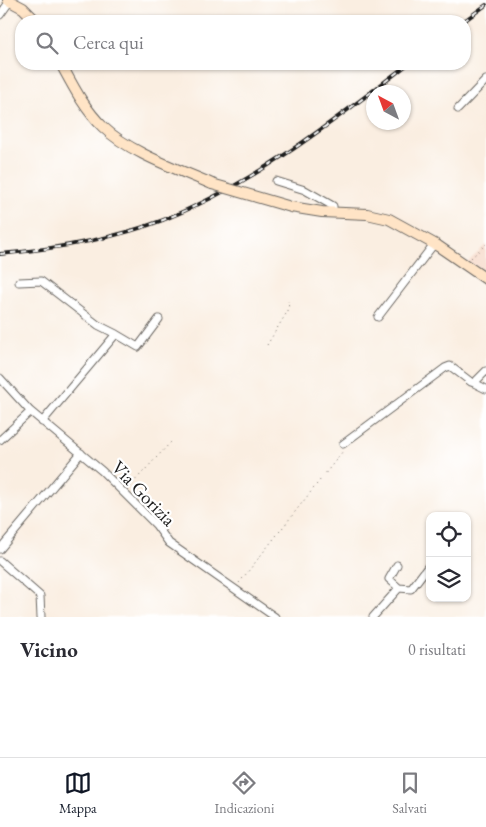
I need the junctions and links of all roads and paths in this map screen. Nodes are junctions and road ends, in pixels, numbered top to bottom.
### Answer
1 (9, 0) edge
2 (30, 15) edge
3 (0, 16) edge
4 (65, 70) edge
5 (486, 80) edge
6 (458, 109) dead end
7 (276, 181) dead end
8 (333, 213) junction
9 (434, 244) junction
10 (486, 244) edge
11 (465, 264) junction
12 (486, 278) edge
13 (19, 282) dead end
14 (288, 301) dead end
15 (378, 317) dead end
16 (160, 319) dead end
17 (116, 334) junction
18 (267, 345) dead end
19 (486, 371) edge
20 (0, 378) edge
21 (474, 382) junction
22 (486, 389) edge
23 (30, 412) junction
24 (42, 422) junction
25 (0, 440) edge
26 (171, 442) dead end
27 (343, 444) joint
28 (81, 453) junction
29 (123, 493) junction
30 (0, 549) edge
31 (0, 561) edge
32 (397, 564) dead end
33 (426, 569) edge
34 (399, 588) junction
35 (234, 590) junction
36 (41, 617) edge
37 (275, 617) edge
38 (373, 617) edge

1 - 2 street
1 - 3 street
4 - 8 street, bridge
5 - 6 street
7 - 8 street
8 - 9 street
9 - 11 street
9 - 15 street
10 - 11 path
11 - 12 street
13 - 17 street
14 - 18 path
16 - 17 street
17 - 24 street
19 - 21 street
20 - 23 street, Via Gorizia
21 - 22 street
21 - 27 street
23 - 24 street, Via Gorizia
23 - 25 street
24 - 28 street, Via Gorizia
26 - 29 path
27 - 35 path
28 - 29 street, Via Gorizia
28 - 30 street
29 - 35 street, Via Gorizia
31 - 36 street
32 - 34 street
33 - 34 street
34 - 38 street
35 - 37 street, Via Gorizia

